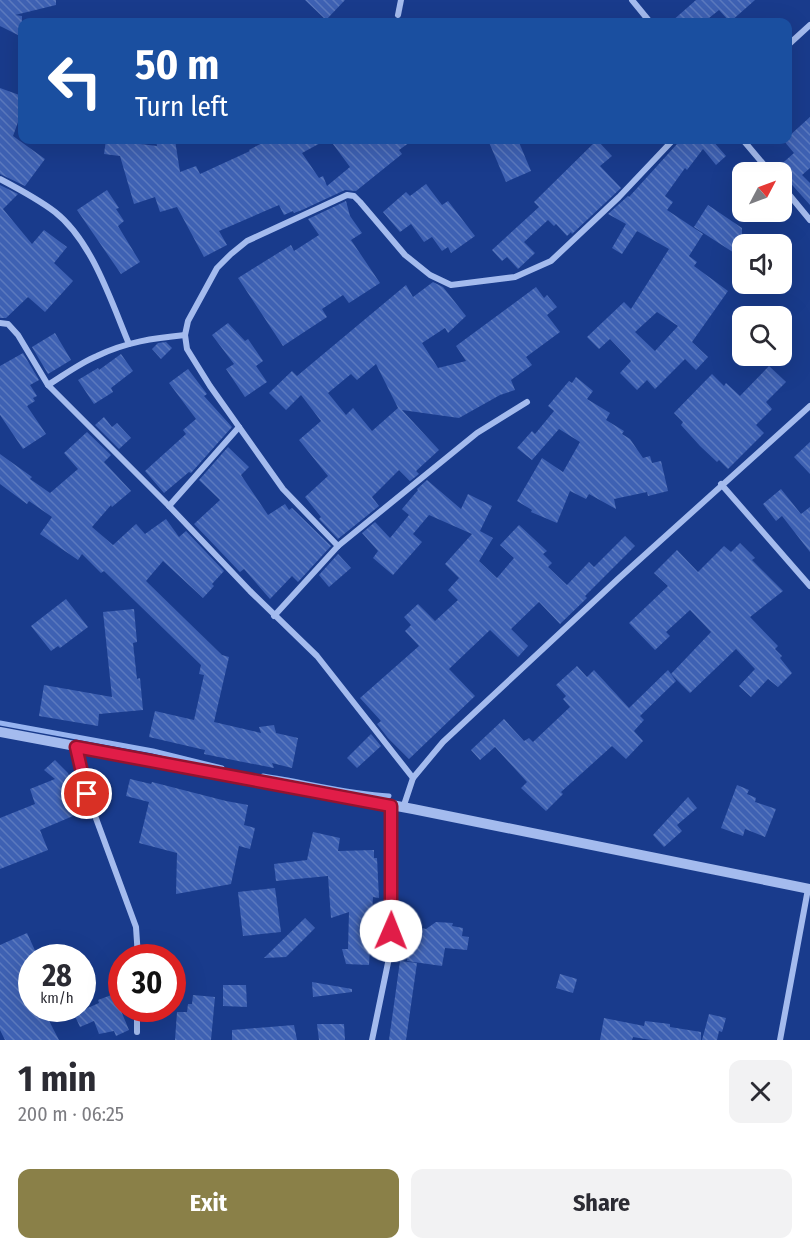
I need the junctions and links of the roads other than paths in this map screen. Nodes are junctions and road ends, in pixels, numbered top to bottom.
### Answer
1 (401, 0) edge
2 (632, 0) edge
3 (398, 15) dead end
4 (647, 18) edge
5 (810, 25) edge
6 (792, 41) edge
7 (669, 144) edge
8 (746, 144) edge
9 (762, 162) edge
10 (0, 179) edge
11 (792, 198) edge
12 (810, 220) edge
13 (0, 323) edge
14 (185, 335) junction
15 (129, 344) junction
16 (48, 385) junction
17 (527, 402) dead end
18 (810, 406) edge
19 (239, 427) junction
20 (721, 484) junction
21 (169, 506) junction
22 (338, 546) junction
23 (810, 586) edge
24 (274, 616) junction
25 (0, 732) edge
26 (76, 747) junction
27 (413, 778) junction
28 (391, 806) junction
29 (403, 808) junction
30 (809, 889) edge
31 (137, 944) edge
32 (137, 1022) edge
33 (137, 1032) dead end
34 (372, 1040) edge
35 (780, 1040) edge

1 - 3 street
2 - 4 street
5 - 6 street
7 - 14 street
8 - 9 street
10 - 15 street
11 - 12 street
13 - 16 street
14 - 15 street
14 - 19 street
15 - 16 street
16 - 21 street
17 - 22 street
18 - 20 street
19 - 21 street
19 - 22 street
20 - 23 street
20 - 27 street
21 - 24 street
22 - 24 street
24 - 27 street
25 - 26 street
26 - 28 street
26 - 31 street
27 - 29 street
28 - 29 street
28 - 34 street
29 - 30 street
30 - 35 street
32 - 33 street

